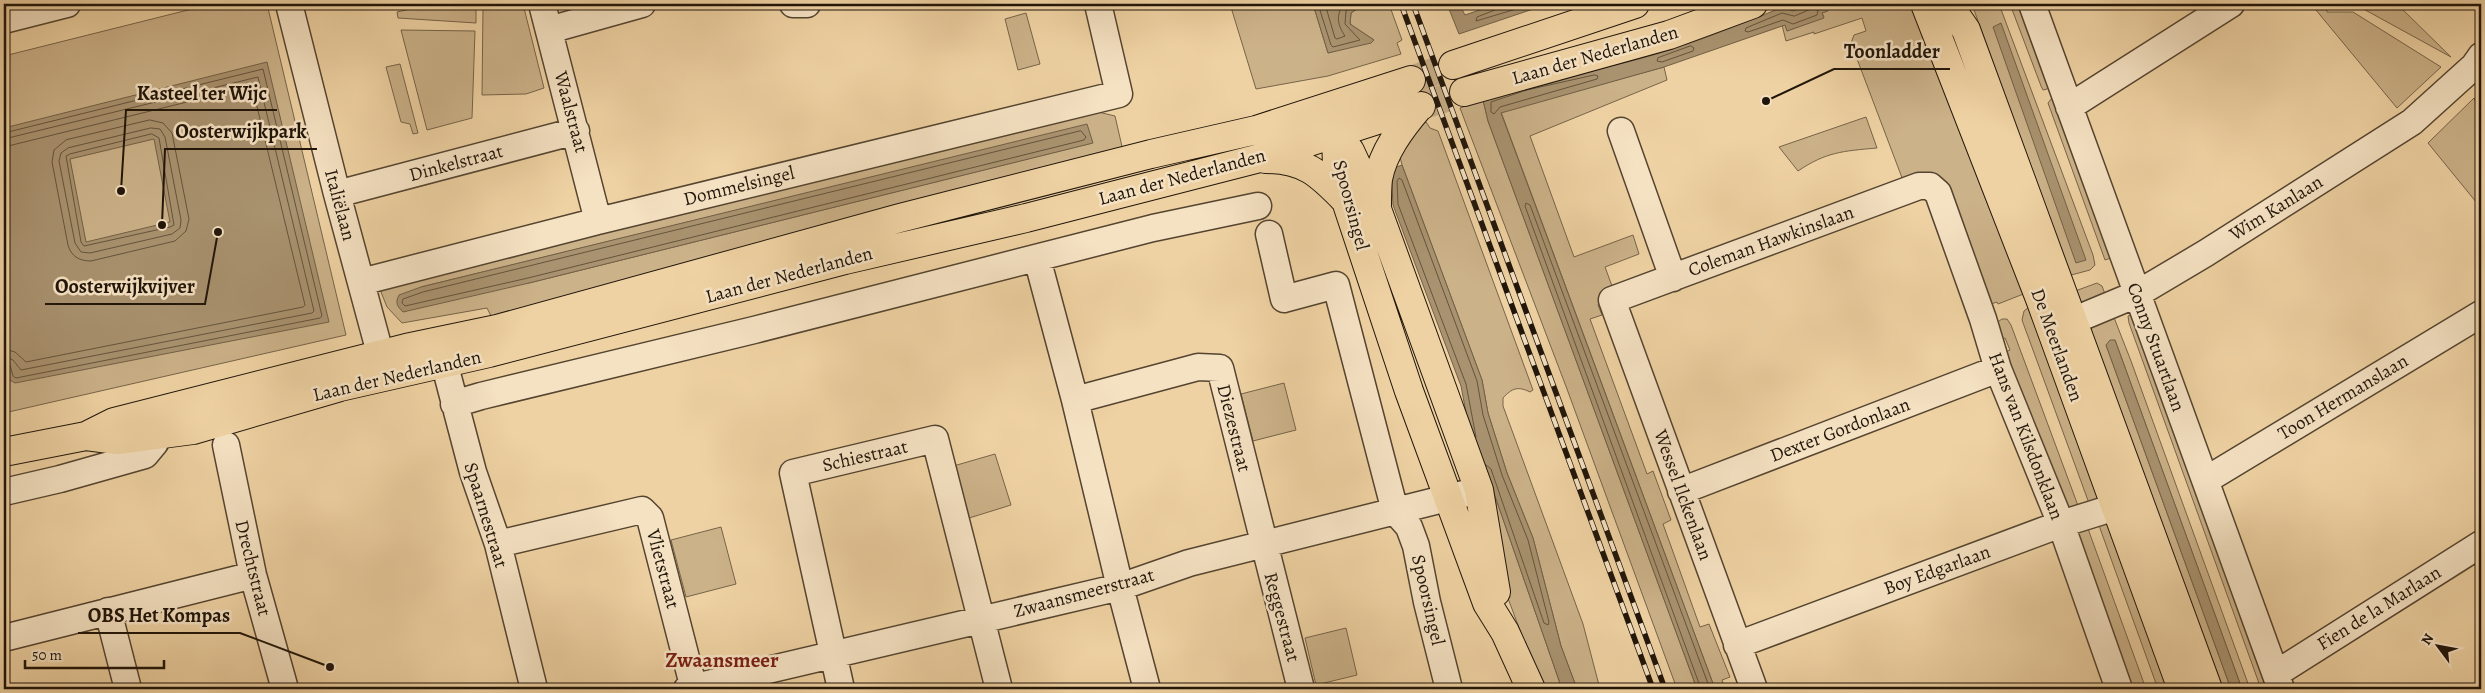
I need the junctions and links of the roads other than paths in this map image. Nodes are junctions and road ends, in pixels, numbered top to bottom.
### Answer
1 (67, 4) edge
2 (289, 4) edge
3 (542, 4) edge
4 (642, 4) edge
5 (793, 4) edge
6 (807, 4) edge
7 (1098, 4) edge
8 (1635, 4) edge
9 (1753, 4) edge
10 (1925, 4) edge
11 (1952, 4) edge
12 (2032, 4) edge
13 (2231, 4) edge
14 (5, 16) edge
15 (1965, 17) edge
16 (549, 30) junction
17 (2481, 56) edge
18 (1453, 65) tunnel mouth
19 (1412, 80) tunnel mouth
20 (1464, 92) tunnel mouth
21 (1367, 95) junction
22 (2069, 107) junction
23 (1256, 130) junction
24 (576, 131) junction
25 (1621, 131) dead end
26 (1336, 133) junction
27 (1256, 159) junction
28 (1930, 186) joint
29 (336, 194) junction
30 (1346, 201) junction
31 (1258, 206) dead end
32 (1377, 209) junction
33 (598, 221) junction
34 (1269, 234) dead end
35 (1037, 258) junction
36 (1673, 278) junction
37 (361, 282) junction
38 (2137, 294) junction
39 (1612, 300) joint
40 (2481, 314) edge
41 (2062, 326) junction
42 (441, 352) junction
43 (383, 366) junction
44 (1998, 369) junction
45 (1075, 400) junction
46 (454, 404) junction
47 (152, 424) junction
48 (226, 445) dead end
49 (4, 452) edge
50 (2206, 480) junction
51 (1479, 490) junction
52 (1681, 491) junction
53 (4, 492) edge
54 (1448, 498) junction
55 (2127, 503) junction
56 (1395, 511) junction
57 (2061, 524) junction
58 (498, 544) junction
59 (2481, 544) edge
60 (1263, 545) junction
61 (253, 575) junction
62 (1120, 587) junction
63 (108, 611) junction
64 (982, 620) junction
65 (1505, 632) junction
66 (4, 638) edge
67 (1737, 644) junction
68 (832, 655) junction
69 (2279, 681) edge
70 (128, 689) edge
71 (285, 689) edge
72 (534, 689) edge
73 (692, 689) edge
74 (841, 689) edge
75 (999, 689) edge
76 (1147, 689) edge
77 (1301, 689) edge
78 (1449, 689) edge
79 (1531, 689) edge
80 (1754, 689) edge
81 (2119, 689) edge
82 (2182, 689) edge
83 (2208, 689) edge

1 - 14 street
2 - 29 street, Italiëlaan
3 - 16 street, Waalstraat
4 - 16 street
5 - 6 street
7 - 33 street, Dommelsingel
8 - 18 main road, Laan der Nederlanden
9 - 20 main road, Laan der Nederlanden
10 - 41 main road, De Meerlanden
11 - 15 main road, De Meerlanden
12 - 22 street, Conny Stuartlaan
13 - 22 street
15 - 41 main road, De Meerlanden
16 - 24 street, Waalstraat
17 - 38 street, Wim Kanlaan
19 - 21 main road, Laan der Nederlanden
21 - 23 main road, Laan der Nederlanden
21 - 26 main road
22 - 38 street, Conny Stuartlaan
23 - 26 main road
23 - 42 main road, Laan der Nederlanden
24 - 29 street, Dinkelstraat
24 - 33 street, Waalstraat
25 - 36 street
26 - 27 main road, Laan der Nederlanden
26 - 30 main road, Spoorsingel
26 - 32 main road, Spoorsingel
26 - 32 main road, Laan der Nederlanden
27 - 30 main road
27 - 42 main road, Laan der Nederlanden
28 - 36 street, Coleman Hawkinslaan
28 - 44 street, Hans van Kilsdonklaan
29 - 37 street, Italiëlaan
30 - 54 main road, Spoorsingel
31 - 35 street, Laan der Nederlanden
32 - 51 main road, Spoorsingel
33 - 37 street, Dommelsingel
34 - 56 street, Spoorsingel
35 - 45 street
35 - 46 street, Laan der Nederlanden
36 - 39 street, Coleman Hawkinslaan
37 - 43 street, Italiëlaan
38 - 41 street, Wim Kanlaan
38 - 50 street, Conny Stuartlaan
39 - 52 street, Wessel Ilckenlaan
40 - 50 street, Toon Hermanslaan
41 - 55 main road, De Meerlanden
42 - 43 main road, Laan der Nederlanden
42 - 46 street, Spaarnestraat
43 - 47 main road, Laan der Nederlanden
44 - 52 street, Dexter Gordonlaan
44 - 57 street, Hans van Kilsdonklaan
45 - 60 street, Diezestraat
45 - 62 street
46 - 58 street, Spaarnestraat
47 - 49 main road, Laan der Nederlanden
47 - 53 street
48 - 61 street, Drechtstraat
50 - 69 street, Conny Stuartlaan
51 - 54 street, Zwaansmeerstraat
51 - 65 main road, Spoorsingel
52 - 67 street, Wessel Ilckenlaan
54 - 56 street, Zwaansmeerstraat
54 - 65 main road, Spoorsingel
55 - 57 street, Boy Edgarlaan
55 - 82 main road, De Meerlanden
55 - 83 main road, De Meerlanden
56 - 60 street, Zwaansmeerstraat
56 - 78 street, Spoorsingel
57 - 67 street, Boy Edgarlaan
57 - 81 street, Hans van Kilsdonklaan
58 - 72 street, Spaarnestraat
58 - 73 street, Vlietstraat
59 - 69 street, Fien de la Marlaan
60 - 62 street, Zwaansmeerstraat
60 - 77 street, Reggestraat
61 - 63 street
61 - 71 street, Drechtstraat
62 - 64 street, Zwaansmeerstraat
62 - 76 street
63 - 66 street
63 - 70 street
64 - 68 street, Zwaansmeerstraat
64 - 68 street, Schiestraat
64 - 75 street
65 - 79 main road, Spoorsingel
67 - 80 street, Wessel Ilckenlaan
68 - 73 street, Zwaansmeerstraat
68 - 74 street

